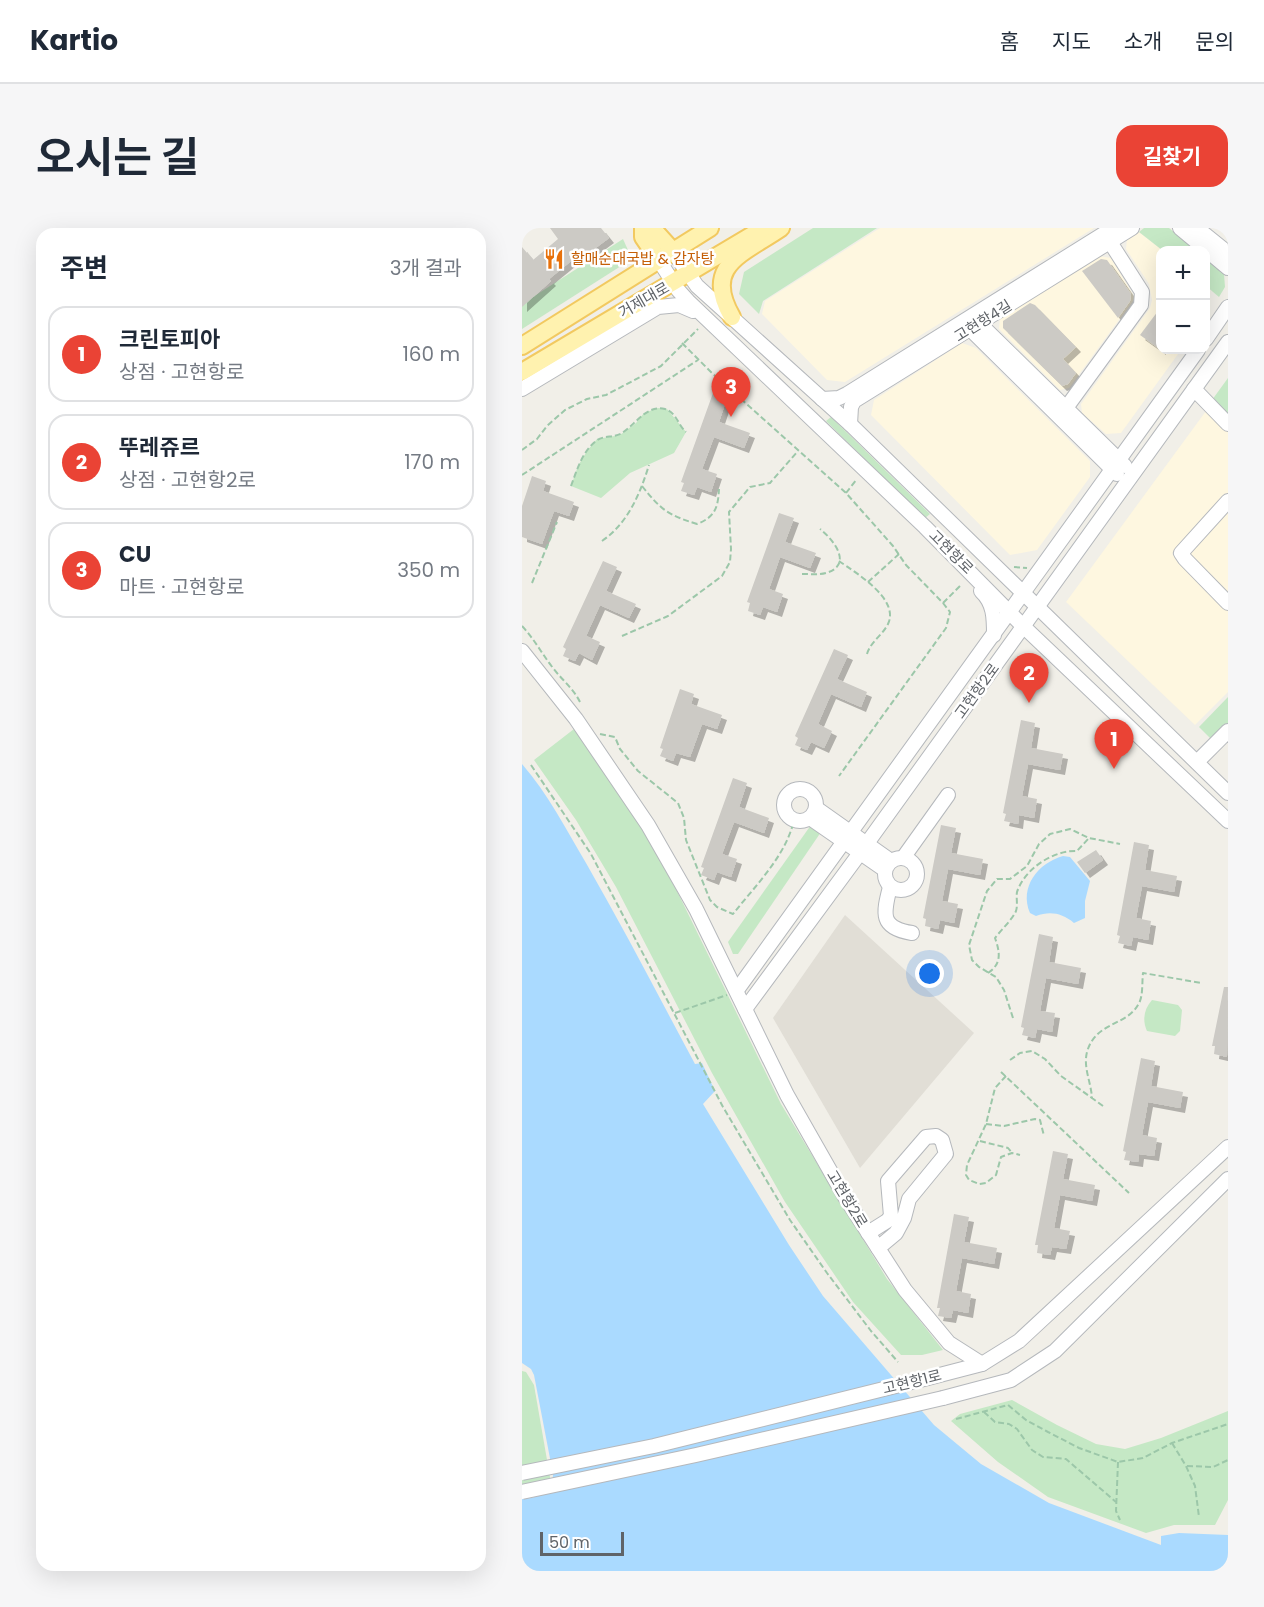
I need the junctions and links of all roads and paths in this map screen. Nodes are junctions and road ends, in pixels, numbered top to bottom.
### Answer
1 (643, 228) edge
2 (710, 228) edge
3 (765, 228) edge
4 (781, 228) edge
5 (1132, 228) edge
6 (1180, 228) edge
7 (1197, 228) edge
8 (1111, 235) edge
9 (1228, 253) edge
10 (665, 255) junction
11 (1228, 268) edge
12 (688, 274) junction
13 (674, 283) junction
14 (1228, 307) edge
15 (732, 317) junction
16 (971, 323) junction
17 (716, 328) junction
18 (698, 329) dead end
19 (1210, 333) edge
20 (1228, 342) edge
21 (682, 343) junction
22 (522, 346) edge
23 (1195, 354) edge
24 (699, 360) junction
25 (522, 372) edge
26 (522, 389) edge
27 (1194, 389) junction
28 (822, 399) junction
29 (1066, 408) junction
30 (850, 424) junction
31 (1228, 424) edge
32 (686, 432) dead end
33 (522, 450) edge
34 (799, 451) junction
35 (649, 465) dead end
36 (1116, 465) junction
37 (522, 476) edge
38 (857, 478) dead end
39 (1130, 479) junction
40 (571, 486) dead end
41 (642, 486) junction
42 (719, 489) dead end
43 (846, 493) junction
44 (1228, 501) edge
45 (557, 522) dead end
46 (926, 527) junction
47 (820, 529) dead end
48 (602, 541) dead end
49 (899, 554) junction
50 (839, 561) junction
51 (1011, 566) dead end
52 (1033, 566) dead end
53 (802, 574) dead end
54 (868, 582) junction
55 (532, 583) dead end
56 (960, 585) dead end
57 (1023, 593) junction
58 (943, 603) junction
59 (1228, 603) edge
60 (1037, 607) junction
61 (1009, 612) junction
62 (522, 626) edge
63 (1023, 626) junction
64 (994, 635) junction
65 (622, 636) dead end
66 (867, 654) dead end
67 (524, 657) edge
68 (579, 713) junction
69 (1228, 731) edge
70 (598, 733) dead end
71 (1197, 762) junction
72 (531, 765) dead end
73 (839, 776) dead end
74 (1228, 793) edge
75 (948, 795) dead end
76 (813, 813) junction
77 (794, 820) junction
78 (1228, 821) edge
79 (848, 837) junction
80 (1089, 838) junction
81 (1120, 844) dead end
82 (863, 848) junction
83 (893, 863) junction
84 (890, 887) junction
85 (912, 933) dead end
86 (988, 973) junction
87 (1202, 983) dead end
88 (733, 992) junction
89 (745, 1009) junction
90 (675, 1013) junction
91 (1013, 1018) dead end
92 (1010, 1060) dead end
93 (1001, 1072) dead end
94 (1006, 1076) junction
95 (1092, 1098) junction
96 (1103, 1106) dead end
97 (986, 1124) junction
98 (1044, 1136) dead end
99 (980, 1140) junction
100 (1228, 1147) edge
101 (1012, 1153) junction
102 (1020, 1155) dead end
103 (1228, 1179) edge
104 (1129, 1193) dead end
105 (868, 1233) junction
106 (878, 1248) junction
107 (898, 1362) dead end
108 (982, 1364) junction
109 (984, 1412) junction
110 (956, 1419) dead end
111 (1228, 1424) edge
112 (1172, 1443) junction
113 (1228, 1460) edge
114 (1118, 1462) junction
115 (1186, 1466) junction
116 (522, 1473) edge
117 (522, 1492) edge
118 (1116, 1502) junction
119 (1198, 1517) dead end
120 (1120, 1520) dead end

1 - 10 main road
2 - 10 main road, 거제대로
3 - 12 main road, 거제대로
4 - 15 main road
5 - 8 street, 고현항4길
6 - 11 street
7 - 9 street
8 - 16 street, 고현항4길
8 - 29 street
10 - 12 street, 고현항로
10 - 13 street, 고현항로
10 - 22 main road, 거제대로
12 - 13 main road, 거제대로
12 - 15 street, 고현항로
13 - 17 street, 고현항로
13 - 25 main road, 거제대로
14 - 19 street
15 - 28 street, 고현항로
16 - 28 street, 고현항4길
16 - 29 street
16 - 30 street, 고현항4길
16 - 36 street
17 - 26 street
17 - 46 street, 고현항로
18 - 21 path
20 - 27 street, 고현항2로
21 - 24 path
21 - 33 path
23 - 36 street, 고현항2로
24 - 34 path
24 - 37 path
27 - 31 street
27 - 39 street, 고현항2로
28 - 30 street, 고현항로
29 - 36 street
30 - 57 street, 고현항로
32 - 40 path
34 - 43 path
34 - 65 path
35 - 41 path
36 - 39 street
36 - 57 street, 고현항2로
38 - 43 path
39 - 60 street, 고현항2로
41 - 42 path
41 - 48 path
43 - 49 path
44 - 59 street
45 - 55 path
46 - 61 street, 고현항로
46 - 64 street
47 - 50 path
49 - 54 path
49 - 58 path
50 - 53 path
50 - 54 path
51 - 52 path
54 - 66 path
56 - 58 path
57 - 60 street, 고현항로
57 - 61 street, 고현항2로
58 - 73 path
60 - 63 street, 고현항2로
60 - 71 street, 고현항로
61 - 63 street, 고현항로
61 - 64 street, 고현항2로
62 - 68 path
63 - 78 street, 고현항로
63 - 82 street, 고현항2로
64 - 79 street, 고현항2로
67 - 68 street
68 - 88 street
69 - 71 street
70 - 77 path
71 - 74 street, 고현항로
72 - 90 path
75 - 83 street
76 - 77 street
76 - 77 street
76 - 79 street
79 - 82 street
79 - 88 street, 고현항2로
80 - 81 path
80 - 86 path
80 - 86 path
82 - 83 street
82 - 89 street, 고현항2로
83 - 84 street
83 - 84 street
84 - 85 street
86 - 91 path
87 - 95 path
88 - 89 street, 고현항2로
88 - 90 path
89 - 105 street, 고현항2로
90 - 107 path
92 - 95 path
93 - 94 path
94 - 97 path
94 - 104 path
95 - 96 path
97 - 98 path
97 - 99 path
99 - 101 path
99 - 101 path
100 - 108 street, 고현항1로
101 - 102 path
103 - 117 street, 고현항1로, bridge
105 - 106 street, 고현항2로
105 - 106 street
106 - 108 street, 고현항2로
108 - 116 street, 고현항1로, bridge
109 - 110 path
109 - 114 path
109 - 118 path
111 - 112 path
112 - 114 path
112 - 115 path
113 - 115 path
114 - 118 path
115 - 119 path
118 - 120 path

